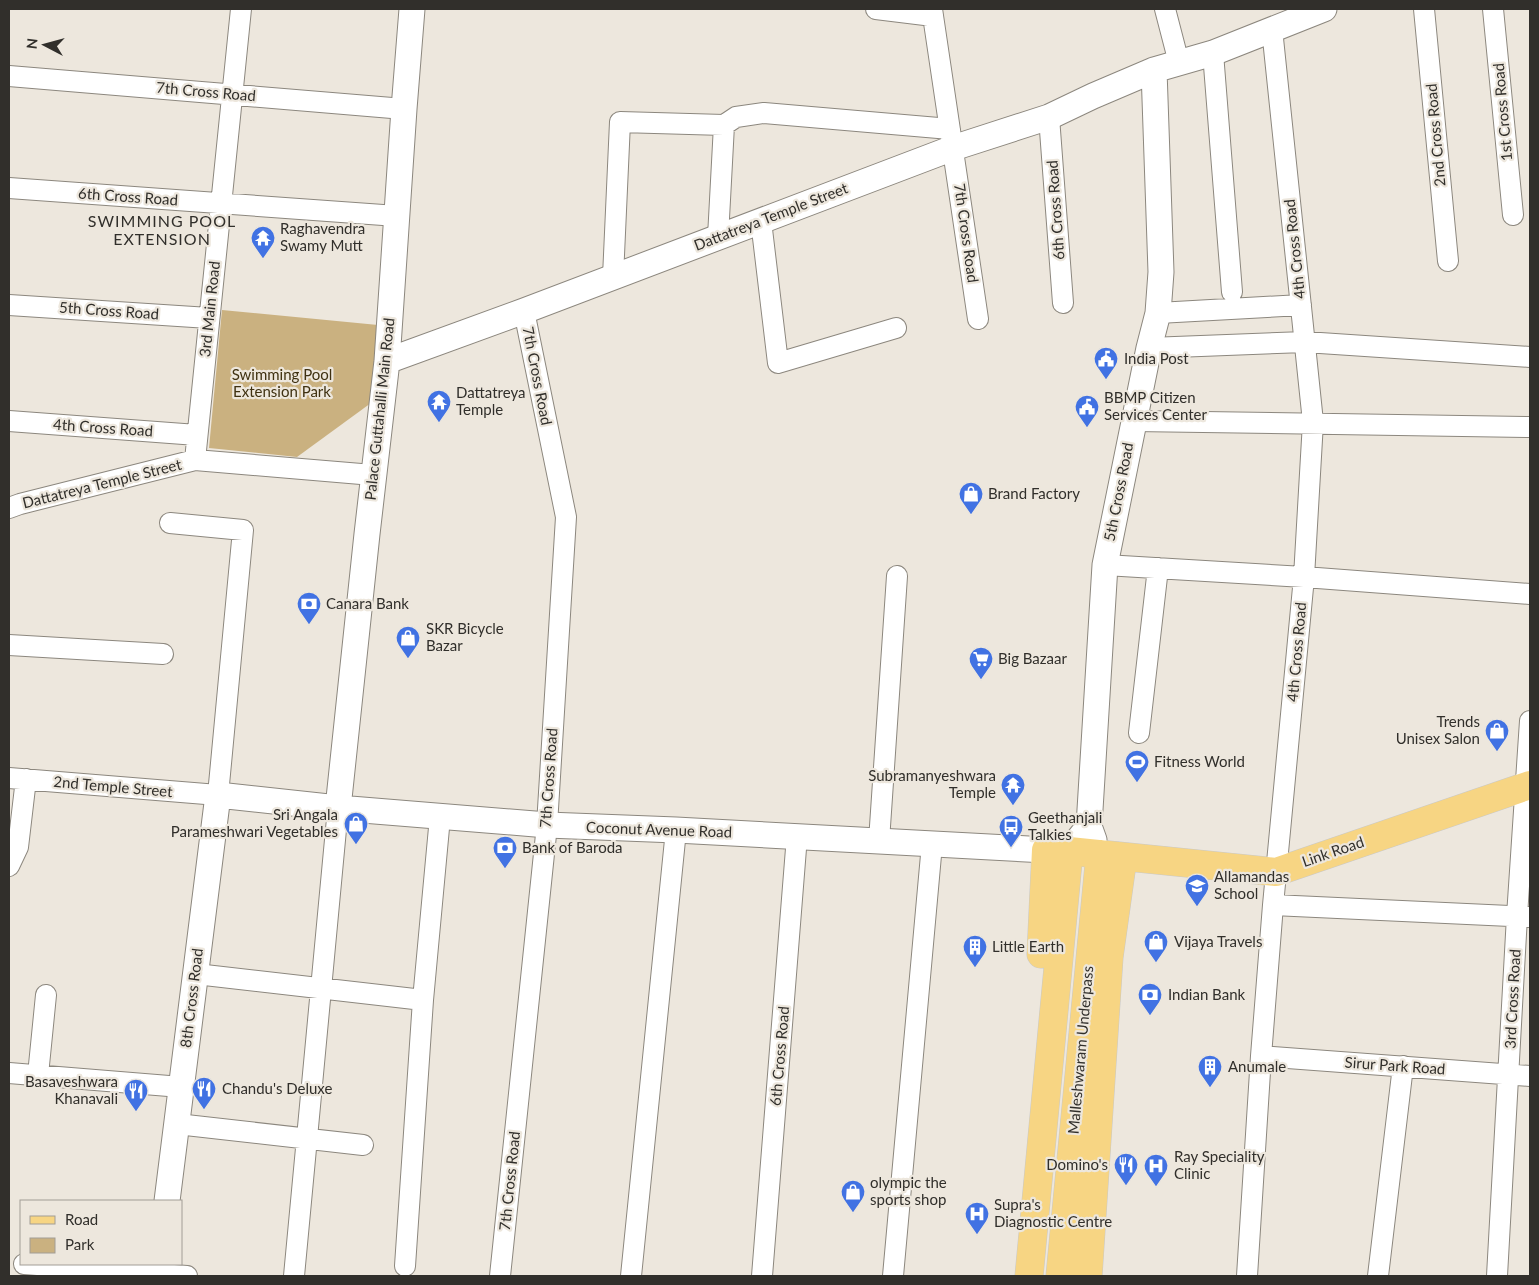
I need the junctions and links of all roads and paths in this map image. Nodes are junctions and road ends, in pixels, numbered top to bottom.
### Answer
1 (240, 9) edge
2 (412, 9) edge
3 (876, 9) edge
4 (1165, 9) edge
5 (1424, 9) edge
6 (1494, 9) edge
7 (1312, 11) edge
8 (933, 12) edge
9 (1272, 29) junction
10 (1213, 53) junction
11 (1179, 63) junction
12 (1154, 70) junction
13 (9, 76) edge
14 (232, 95) junction
15 (404, 109) junction
16 (1049, 117) junction
17 (724, 125) junction
18 (951, 138) junction
19 (9, 188) edge
20 (221, 204) junction
21 (1513, 215) dead end
22 (397, 216) junction
23 (761, 221) junction
24 (718, 238) junction
25 (1448, 261) dead end
26 (613, 277) junction
27 (1232, 292) dead end
28 (1063, 303) dead end
29 (9, 305) edge
30 (1301, 305) junction
31 (524, 311) junction
32 (1158, 313) junction
33 (209, 318) junction
34 (978, 319) dead end
35 (896, 328) dead end
36 (1305, 342) junction
37 (1148, 348) junction
38 (1530, 357) edge
39 (388, 361) junction
40 (9, 421) edge
41 (1134, 421) junction
42 (1313, 422) junction
43 (1530, 427) edge
44 (197, 435) junction
45 (195, 460) junction
46 (373, 476) junction
47 (12, 505) edge
48 (170, 524) dead end
49 (1105, 565) junction
50 (1158, 568) junction
51 (897, 576) dead end
52 (1304, 577) junction
53 (1530, 594) edge
54 (9, 645) edge
55 (163, 654) dead end
56 (1530, 721) edge
57 (1139, 733) dead end
58 (17, 778) edge
59 (1528, 785) edge
60 (218, 796) junction
61 (338, 808) junction
62 (440, 817) junction
63 (546, 825) junction
64 (1089, 826) junction
65 (676, 830) junction
66 (797, 836) junction
67 (879, 842) junction
68 (932, 844) junction
69 (1058, 851) junction
70 (1111, 855) junction
71 (9, 866) edge
72 (1276, 872) junction
73 (1273, 905) junction
74 (1524, 917) edge
75 (196, 974) junction
76 (321, 988) junction
77 (46, 995) dead end
78 (423, 1000) junction
79 (1260, 1056) junction
80 (1403, 1066) junction
81 (9, 1073) edge
82 (1509, 1074) junction
83 (38, 1075) junction
84 (1530, 1076) edge
85 (181, 1087) junction
86 (176, 1124) junction
87 (307, 1139) junction
88 (363, 1145) dead end
89 (168, 1200) edge
90 (42, 1265) edge
91 (405, 1266) dead end
92 (159, 1271) edge
93 (187, 1276) edge
94 (294, 1276) edge
95 (500, 1276) edge
96 (631, 1276) edge
97 (762, 1276) edge
98 (893, 1276) edge
99 (1012, 1276) edge
100 (1029, 1276) edge
101 (1060, 1276) edge
102 (1088, 1276) edge
103 (1247, 1276) edge
104 (1378, 1276) edge
105 (1497, 1276) edge

1 - 14 street, 3rd Main Road
2 - 15 street, Palace Guttahalli Main Road
3 - 8 street
4 - 11 street
5 - 25 street, 2nd Cross Road
6 - 21 street, 1st Cross Road
7 - 9 street, Dattatreya Temple Street
8 - 18 street
9 - 10 street, Dattatreya Temple Street
9 - 30 street, 4th Cross Road
10 - 11 street, Dattatreya Temple Street
10 - 27 street
11 - 12 street, Dattatreya Temple Street
12 - 16 street, Dattatreya Temple Street
12 - 32 street, 5th Cross Road
13 - 14 street, 7th Cross Road
14 - 15 street, 7th Cross Road
14 - 20 street, 3rd Main Road
15 - 22 street, Palace Guttahalli Main Road
16 - 18 street, Dattatreya Temple Street
16 - 28 street, 6th Cross Road
17 - 18 street
17 - 24 street
17 - 26 street
18 - 23 street, Dattatreya Temple Street
18 - 34 street, 7th Cross Road
19 - 20 street, 6th Cross Road
20 - 22 street, 6th Cross Road
20 - 33 street, 3rd Main Road
22 - 39 street, Palace Guttahalli Main Road
23 - 24 street, Dattatreya Temple Street
23 - 35 street
24 - 26 street, Dattatreya Temple Street
26 - 31 street, Dattatreya Temple Street
29 - 33 street, 5th Cross Road
30 - 32 street
30 - 36 street, 4th Cross Road
31 - 39 street, Dattatreya Temple Street
31 - 63 street, 7th Cross Road
32 - 37 street, 5th Cross Road
33 - 44 street, 3rd Main Road
36 - 37 street
36 - 38 street
36 - 42 street, 4th Cross Road
37 - 41 street, 5th Cross Road
39 - 46 street, Palace Guttahalli Main Road
40 - 44 street, 4th Cross Road
41 - 42 street
41 - 49 street, 5th Cross Road
42 - 43 street
42 - 52 street, 4th Cross Road
44 - 45 street, 3rd Main Road
45 - 46 street, Dattatreya Temple Street
45 - 47 street, Dattatreya Temple Street
46 - 61 street, Palace Guttahalli Main Road
48 - 60 street
49 - 50 street
49 - 64 street, 5th Cross Road
50 - 52 street
50 - 57 street
51 - 67 street
52 - 53 street
52 - 72 street, 4th Cross Road
54 - 55 street
56 - 59 street, 3rd Cross Road
58 - 60 street, 2nd Temple Street
58 - 71 street
59 - 72 main road, Link Road
59 - 74 street, 3rd Cross Road
60 - 61 street, Coconut Avenue Road
60 - 75 street, 8th Cross Road
61 - 62 street, Coconut Avenue Road
61 - 76 street
62 - 63 street, Coconut Avenue Road
62 - 78 street
63 - 65 street, Coconut Avenue Road
63 - 95 street, 7th Cross Road
64 - 69 street
64 - 70 street, 5th Cross Road
65 - 66 street, Coconut Avenue Road
65 - 96 street
66 - 67 street, Coconut Avenue Road
66 - 97 street, 6th Cross Road
67 - 68 street, Coconut Avenue Road
68 - 69 street, Coconut Avenue Road
68 - 98 street
69 - 70 main road, Coconut Avenue Road
69 - 99 main road
69 - 100 main road, Malleshwaram Underpass
70 - 72 main road, Link Road
70 - 101 main road, Malleshwaram Underpass
70 - 102 main road
72 - 73 street, 4th Cross Road
73 - 74 street
73 - 79 street, 4th Cross Road
74 - 82 street, 3rd Cross Road
75 - 76 street
75 - 85 street, 8th Cross Road
76 - 78 street
76 - 87 street
77 - 83 street
78 - 91 street
79 - 80 street, Sirur Park Road
79 - 103 street, 4th Cross Road
80 - 82 street, Sirur Park Road
80 - 104 street
81 - 83 street
82 - 84 street, Sirur Park Road
82 - 105 street, 3rd Cross Road
83 - 85 street
85 - 86 street, 8th Cross Road
86 - 87 street
86 - 89 street, 8th Cross Road
87 - 88 street
87 - 94 street
90 - 92 street
92 - 93 street

